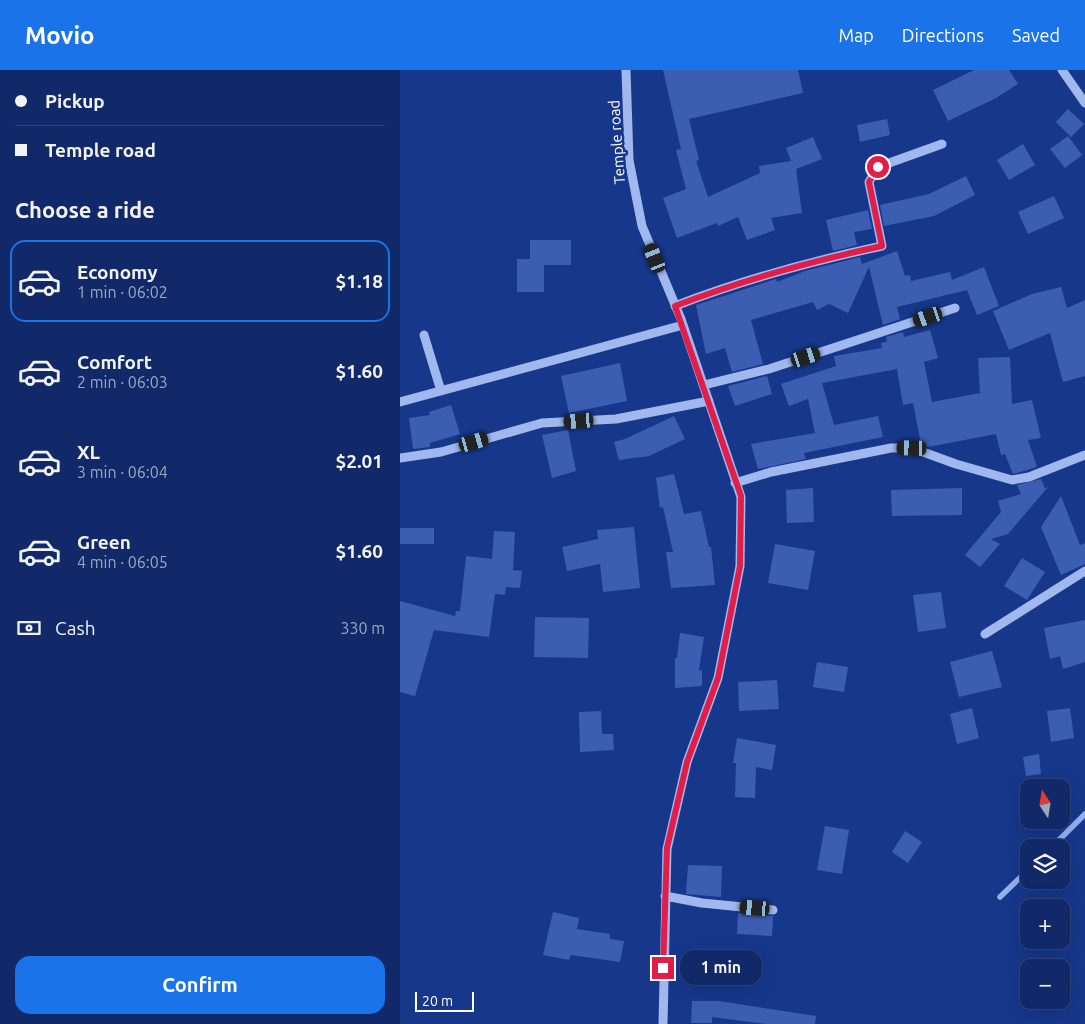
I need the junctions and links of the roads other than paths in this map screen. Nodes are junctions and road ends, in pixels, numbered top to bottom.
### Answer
1 (626, 70) edge
2 (1062, 70) edge
3 (1085, 103) edge
4 (942, 144) dead end
5 (675, 306) junction
6 (955, 308) dead end
7 (683, 325) junction
8 (424, 335) dead end
9 (704, 385) junction
10 (441, 391) junction
11 (709, 401) junction
12 (400, 402) edge
13 (400, 458) edge
14 (1083, 458) edge
15 (735, 483) junction
16 (1085, 571) edge
17 (985, 634) dead end
18 (665, 896) junction
19 (773, 910) dead end
20 (662, 1024) edge

1 - 5 street, Temple road
2 - 3 street
4 - 5 street
5 - 7 street, Temple road
6 - 9 street
7 - 9 street, Temple road
7 - 10 street
8 - 10 street
9 - 11 street, Temple road
10 - 12 street
11 - 13 street
11 - 15 street, Temple road
14 - 15 street
15 - 18 street, Temple road
16 - 17 street
18 - 19 street
18 - 20 street, Temple road

